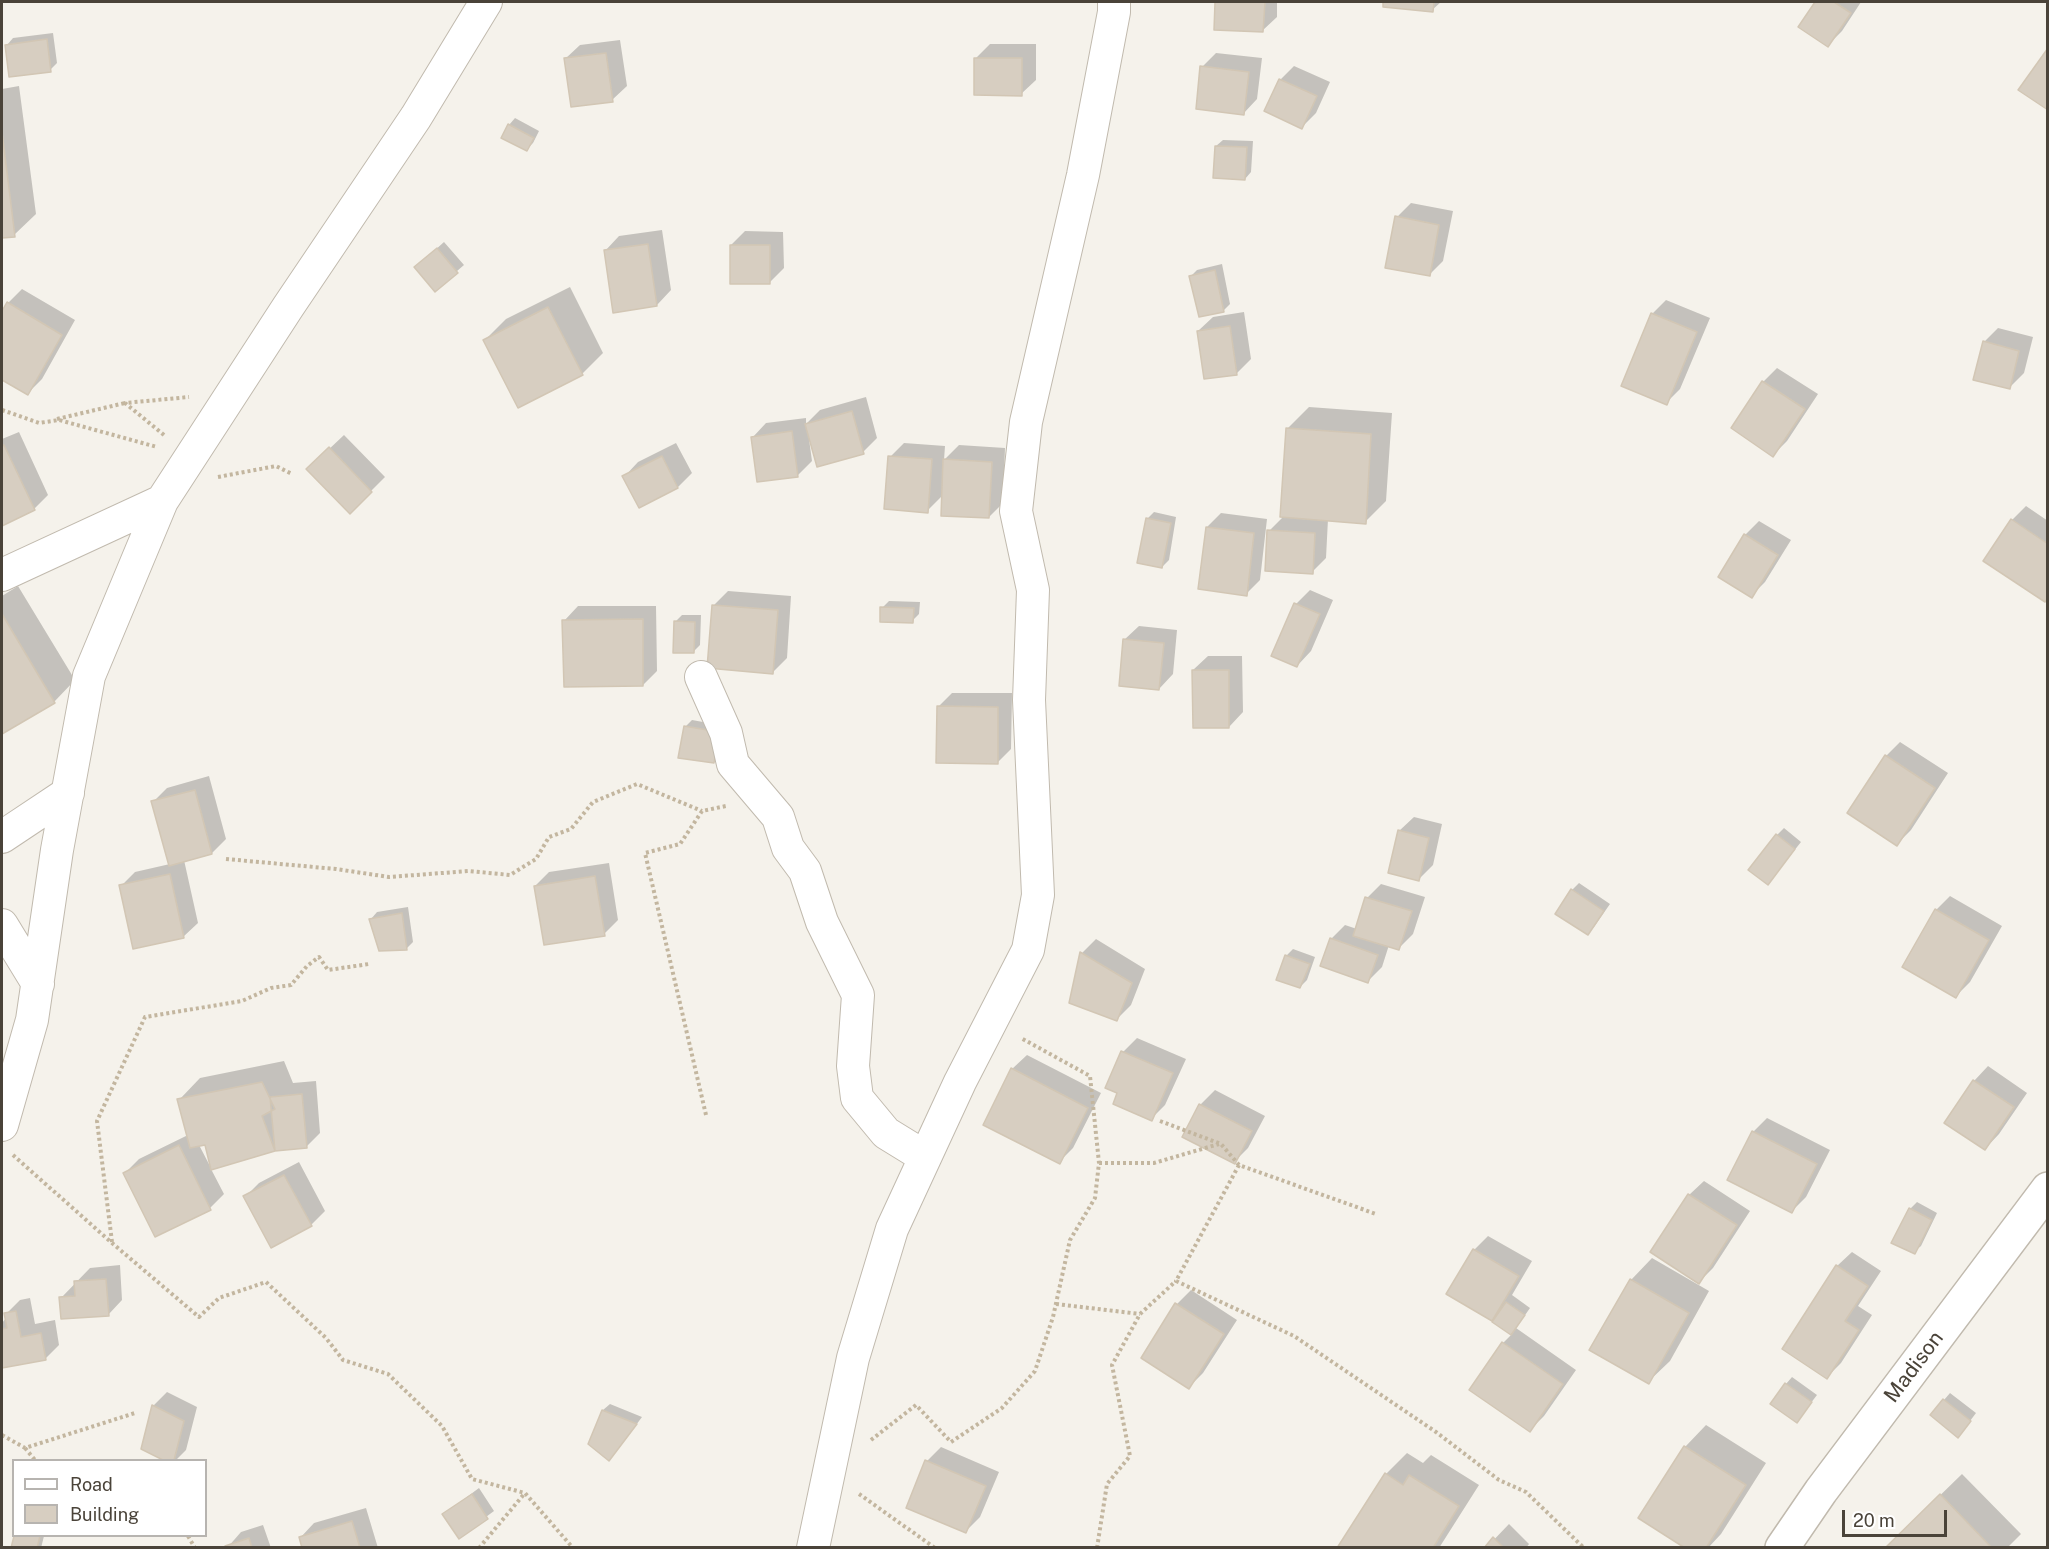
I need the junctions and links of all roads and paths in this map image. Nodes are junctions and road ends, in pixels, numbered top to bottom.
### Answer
1 (486, 2) edge
2 (1114, 2) edge
3 (178, 397) dead end
4 (125, 403) junction
5 (2, 411) edge
6 (39, 423) junction
7 (191, 456) junction
8 (292, 474) dead end
9 (167, 493) junction
10 (2, 575) edge
11 (700, 677) dead end
12 (68, 793) junction
13 (762, 798) junction
14 (702, 811) junction
15 (2, 837) edge
16 (226, 859) dead end
17 (2, 925) edge
18 (369, 964) dead end
19 (38, 984) junction
20 (991, 1022) junction
21 (706, 1115) dead end
22 (1160, 1121) dead end
23 (6, 1138) edge
24 (1221, 1144) junction
25 (925, 1157) junction
26 (1099, 1163) junction
27 (1239, 1165) junction
28 (2048, 1189) edge
29 (1376, 1214) dead end
30 (112, 1244) junction
31 (1176, 1281) junction
32 (1056, 1304) junction
33 (1140, 1314) junction
34 (135, 1413) dead end
35 (2, 1435) edge
36 (25, 1448) junction
37 (33, 1459) edge
38 (828, 1473) junction
39 (525, 1492) junction
40 (479, 1548) edge
41 (573, 1548) edge
42 (813, 1548) edge
43 (935, 1548) edge
44 (1097, 1548) edge
45 (1584, 1548) edge
46 (1782, 1548) edge

1 - 7 street
2 - 20 street
3 - 4 path
4 - 6 path
4 - 7 path
5 - 6 path
6 - 7 path
7 - 9 street
8 - 9 path
9 - 10 street
9 - 12 street
11 - 13 street
12 - 15 street
12 - 19 street
13 - 14 path
13 - 25 street
14 - 16 path
14 - 21 path
17 - 19 street
18 - 30 path
19 - 23 street
20 - 25 street
20 - 26 path
22 - 24 path
23 - 30 path
24 - 26 path
24 - 27 path
25 - 38 street
26 - 32 path
27 - 29 path
27 - 31 path
28 - 46 street, Madison
30 - 39 path
31 - 33 path
31 - 45 path
32 - 33 path
32 - 38 path
33 - 44 path
34 - 36 path
35 - 36 path
36 - 37 path
38 - 42 street
38 - 43 path
39 - 40 path
39 - 41 path

